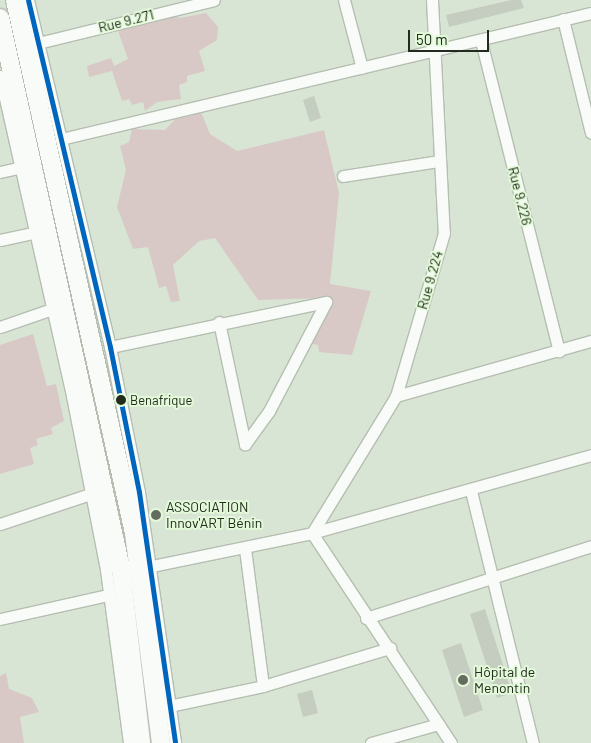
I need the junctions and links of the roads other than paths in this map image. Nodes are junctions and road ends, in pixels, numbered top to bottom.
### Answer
1 (15, 0) edge
2 (28, 0) edge
3 (214, 0) edge
4 (344, 0) edge
5 (432, 0) edge
6 (591, 12) edge
7 (0, 18) edge
8 (563, 19) junction
9 (481, 41) junction
10 (38, 42) junction
11 (438, 49) junction
12 (362, 68) junction
13 (0, 76) edge
14 (591, 133) edge
15 (61, 139) junction
16 (439, 161) junction
17 (20, 167) junction
18 (0, 172) edge
19 (343, 176) dead end
20 (34, 233) junction
21 (0, 240) edge
22 (52, 309) junction
23 (219, 322) junction
24 (0, 327) edge
25 (591, 341) edge
26 (110, 347) junction
27 (559, 351) junction
28 (396, 396) junction
29 (591, 455) edge
30 (471, 491) junction
31 (90, 494) junction
32 (0, 524) edge
33 (312, 533) junction
34 (591, 546) edge
35 (245, 549) junction
36 (144, 568) junction
37 (113, 569) junction
38 (492, 578) junction
39 (108, 595) junction
40 (366, 618) junction
41 (0, 619) edge
42 (390, 648) junction
43 (263, 686) junction
44 (169, 706) junction
45 (438, 724) junction
46 (129, 743) edge
47 (142, 743) edge
48 (161, 743) edge
49 (175, 743) edge
50 (371, 743) edge
51 (451, 743) edge
52 (532, 743) edge

1 - 36 highway
2 - 10 street
3 - 10 street, Rue 9.271
4 - 12 street
5 - 11 street, Rue 9.224
6 - 8 street
7 - 37 highway
8 - 9 street
8 - 14 street
9 - 11 street
9 - 27 street, Rue 9.226
10 - 15 street
11 - 12 street
11 - 16 street, Rue 9.224
12 - 15 street
13 - 17 street
15 - 26 street
16 - 19 street
16 - 28 street, Rue 9.224
17 - 18 street
17 - 20 street
20 - 21 street
20 - 22 street
22 - 24 street
22 - 31 street
23 - 23 street
23 - 26 street
25 - 27 street
26 - 36 street
27 - 28 street
28 - 33 street, Rue 9.224
29 - 30 street
30 - 33 street
30 - 38 street
31 - 32 street
31 - 37 street
33 - 35 street
33 - 40 street
34 - 38 street
35 - 36 street
35 - 43 street
36 - 37 street
36 - 44 street
36 - 48 highway
37 - 39 street
37 - 47 highway
38 - 40 street
38 - 52 street
39 - 41 street
39 - 46 street
40 - 42 street
42 - 43 street
42 - 45 street
43 - 44 street
44 - 49 street
45 - 50 street
45 - 51 street

